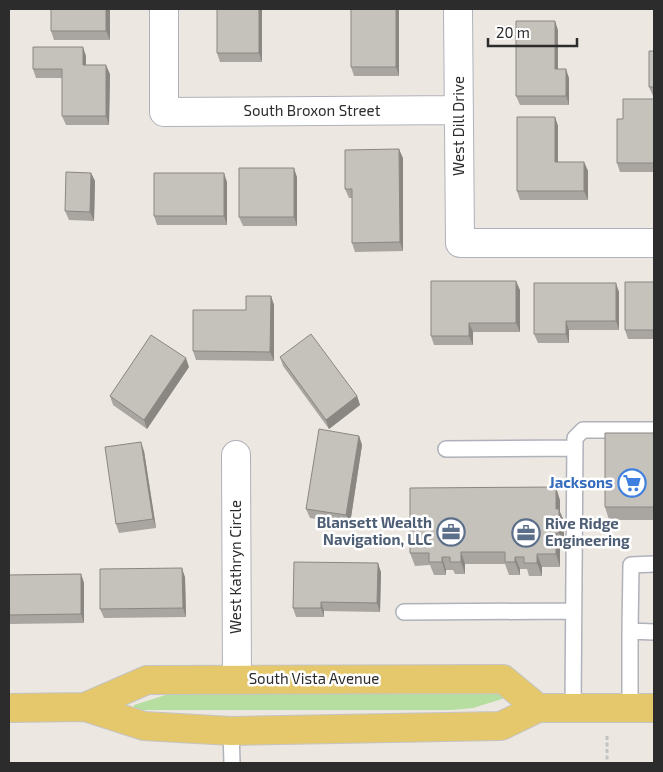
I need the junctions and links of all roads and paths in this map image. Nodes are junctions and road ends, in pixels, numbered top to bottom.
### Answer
1 (164, 9) edge
2 (458, 9) edge
3 (459, 110) junction
4 (654, 242) edge
5 (654, 430) edge
6 (574, 448) junction
7 (446, 449) dead end
8 (236, 455) dead end
9 (654, 564) edge
10 (573, 611) junction
11 (404, 612) dead end
12 (630, 631) junction
13 (654, 632) edge
14 (237, 679) junction
15 (85, 707) junction
16 (9, 708) edge
17 (538, 708) junction
18 (573, 708) junction
19 (642, 708) edge
20 (231, 731) junction
21 (232, 763) edge

1 - 3 street, South Broxon Street
2 - 3 street, West Dill Drive
3 - 4 street, West Dill Drive
5 - 6 lane
6 - 7 lane
6 - 10 lane
8 - 14 street, West Kathryn Circle
9 - 12 lane
10 - 11 lane
10 - 18 lane
12 - 13 lane
12 - 19 lane
14 - 15 main road, South Vista Avenue
14 - 17 main road, South Vista Avenue
15 - 16 main road, South Vista Avenue
15 - 20 main road, South Vista Avenue
17 - 18 main road, South Vista Avenue
17 - 20 main road, South Vista Avenue
18 - 19 main road, South Vista Avenue
20 - 21 lane

